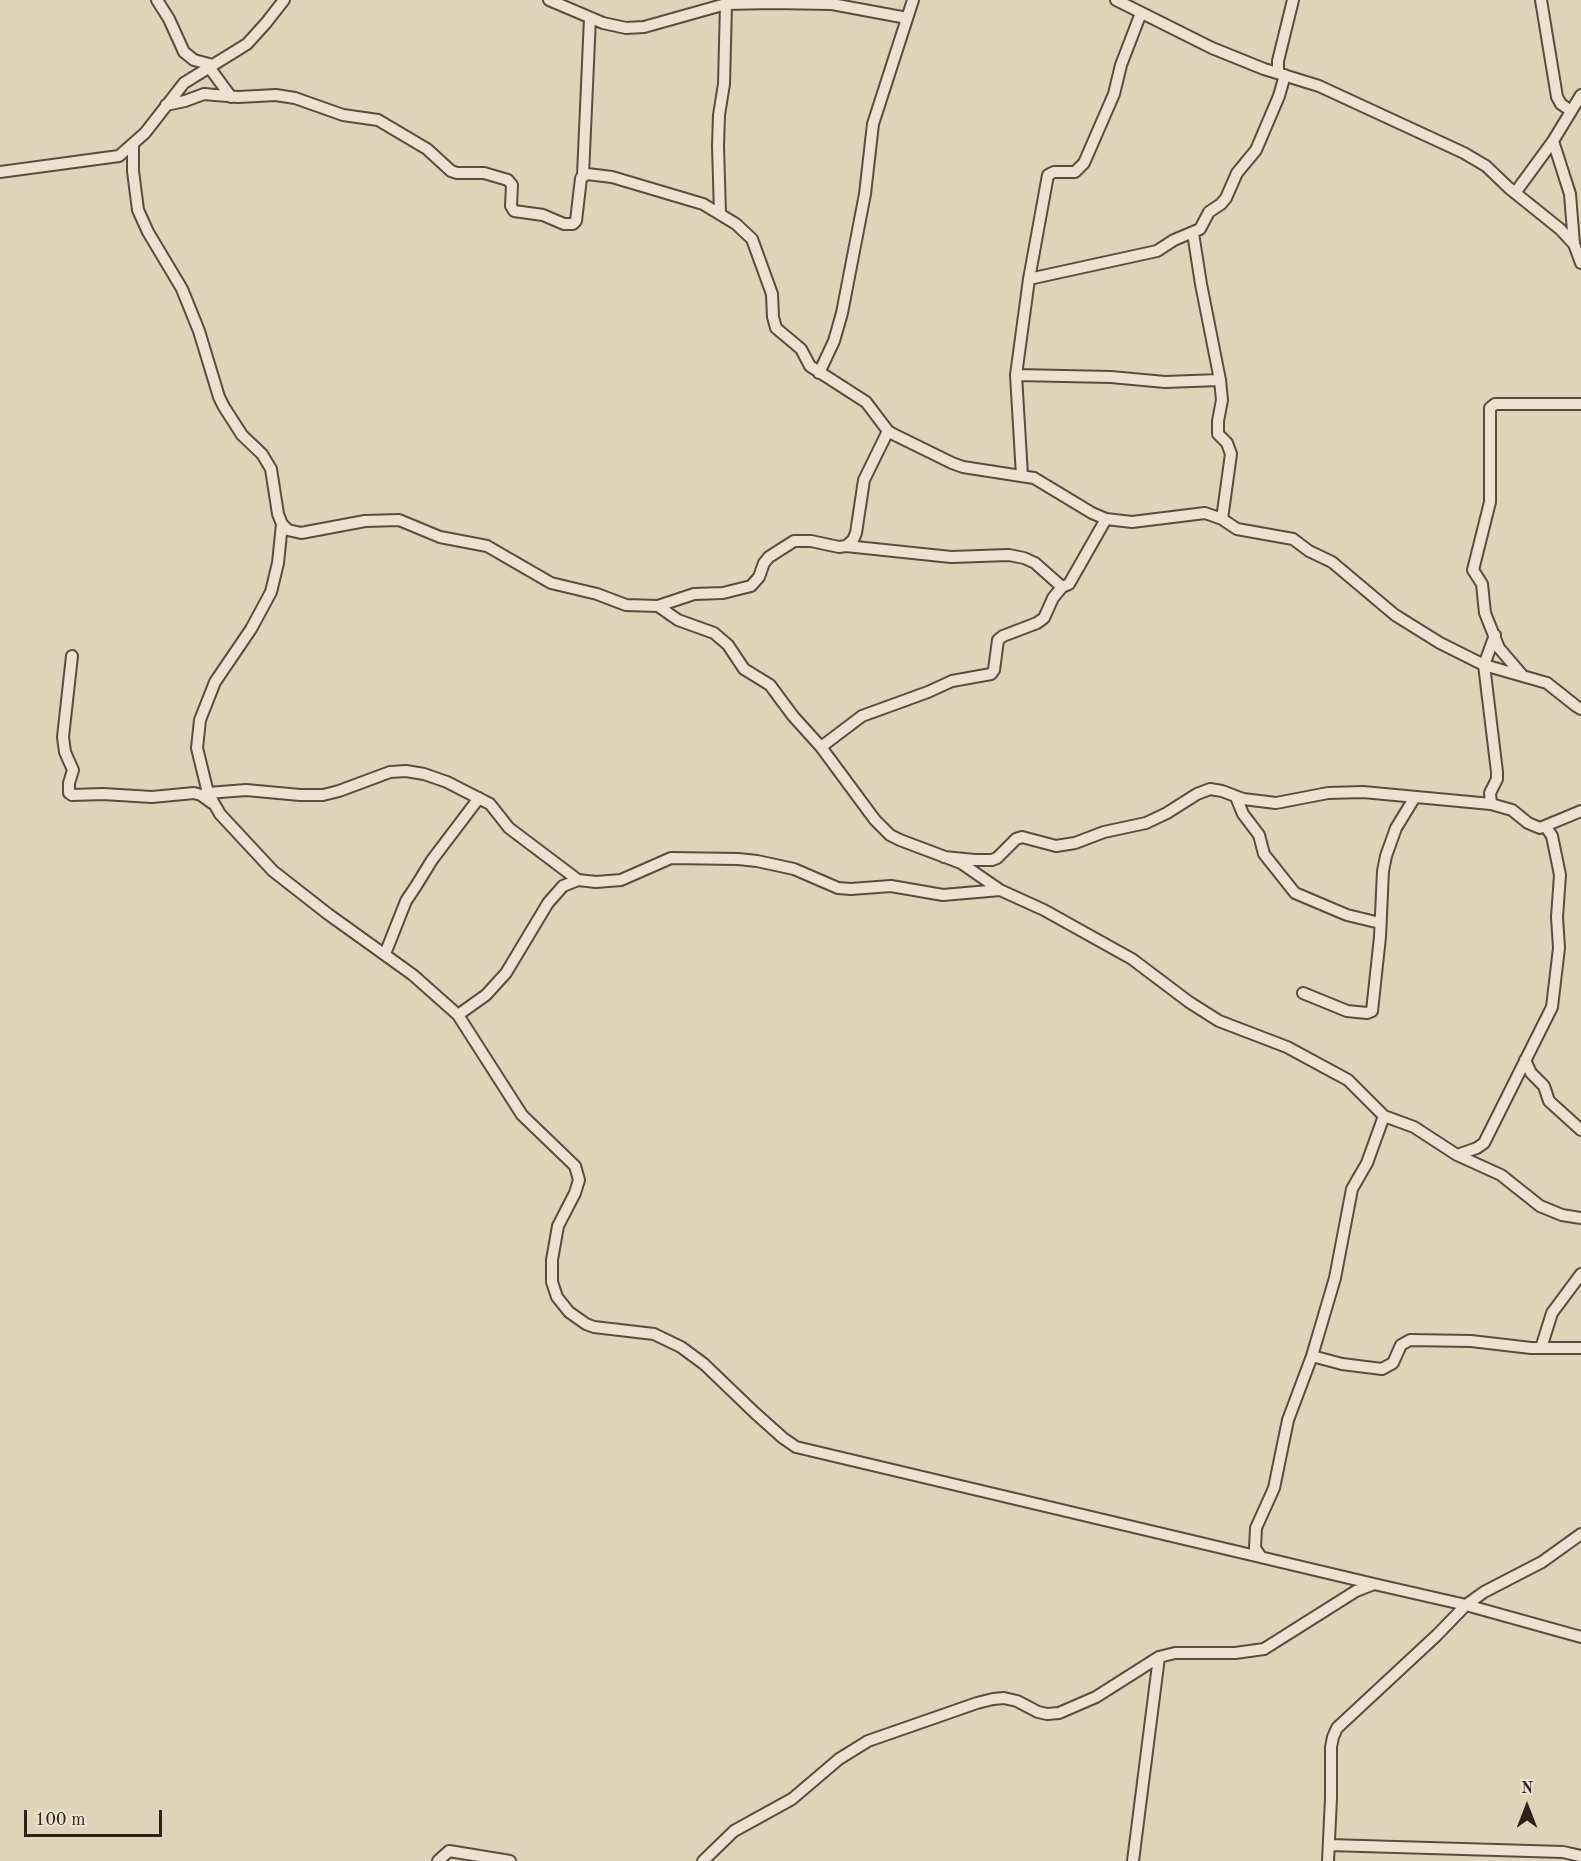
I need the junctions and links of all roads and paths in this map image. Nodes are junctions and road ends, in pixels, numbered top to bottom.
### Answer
1 (157, 0) edge
2 (284, 0) edge
3 (549, 0) edge
4 (913, 0) edge
5 (1116, 0) edge
6 (1293, 0) edge
7 (1541, 0) edge
8 (832, 2) edge
9 (707, 4) edge
10 (726, 4) junction
11 (1141, 13) junction
12 (590, 18) junction
13 (907, 18) junction
14 (211, 66) junction
15 (1282, 74) junction
16 (1581, 95) edge
17 (231, 97) junction
18 (166, 105) junction
19 (1571, 111) junction
20 (1553, 141) junction
21 (133, 145) junction
22 (118, 156) junction
23 (133, 171) junction
24 (0, 172) edge
25 (583, 175) junction
26 (1515, 193) junction
27 (720, 213) junction
28 (1194, 233) junction
29 (1574, 244) junction
30 (1581, 263) edge
31 (1029, 279) junction
32 (819, 373) junction
33 (1016, 375) junction
34 (1220, 380) junction
35 (1581, 404) edge
36 (888, 431) junction
37 (1022, 476) junction
38 (1106, 519) junction
39 (1222, 519) junction
40 (282, 524) junction
41 (846, 546) junction
42 (1062, 587) junction
43 (658, 606) junction
44 (1495, 635) junction
45 (72, 656) dead end
46 (1484, 664) junction
47 (1523, 676) junction
48 (1581, 709) edge
49 (821, 747) junction
50 (1236, 797) junction
51 (1414, 797) junction
52 (210, 798) junction
53 (479, 798) junction
54 (1491, 804) junction
55 (1581, 811) edge
56 (1546, 827) junction
57 (944, 857) junction
58 (578, 880) junction
59 (1000, 890) junction
60 (1380, 922) junction
61 (385, 954) junction
62 (1303, 993) dead end
63 (458, 1015) junction
64 (1525, 1060) junction
65 (1384, 1116) junction
66 (1581, 1130) edge
67 (1456, 1155) junction
68 (1581, 1218) edge
69 (1581, 1274) edge
70 (1540, 1348) junction
71 (1581, 1348) edge
72 (1312, 1356) junction
73 (1581, 1534) edge
74 (1261, 1557) junction
75 (1374, 1584) junction
76 (1466, 1605) junction
77 (1581, 1637) edge
78 (1159, 1658) junction
79 (1329, 1845) junction
80 (1581, 1856) edge
81 (438, 1861) edge
82 (510, 1861) edge
83 (703, 1861) edge
84 (1133, 1861) edge
85 (1328, 1861) edge

1 - 14 street
2 - 14 street
3 - 12 street
4 - 13 street
5 - 11 street
6 - 15 street
7 - 19 street
8 - 10 street
8 - 13 street
9 - 10 street
9 - 12 street
10 - 27 street
11 - 15 street
11 - 31 street
12 - 25 street
13 - 32 street
14 - 17 street
14 - 18 street
15 - 26 street
15 - 28 street
16 - 19 street
17 - 18 street
17 - 25 street
18 - 21 street
19 - 20 street
20 - 26 street
20 - 29 street
21 - 22 street
21 - 23 street
22 - 23 street
22 - 24 street
23 - 40 street
25 - 27 street
26 - 29 street
27 - 32 street
28 - 31 street
28 - 34 street
29 - 30 street
31 - 33 street
32 - 36 street
33 - 34 street
33 - 37 street
34 - 39 street
35 - 44 street
36 - 37 street
36 - 41 street
37 - 38 street
38 - 39 street
38 - 42 street
39 - 46 street
40 - 43 street
40 - 52 street
41 - 42 street
41 - 43 street
42 - 49 street
43 - 49 street
44 - 46 street
44 - 47 street
45 - 52 street
46 - 47 street
46 - 54 street
47 - 48 street
49 - 57 street
50 - 51 street
50 - 57 street
50 - 60 street
51 - 54 street
51 - 60 street
52 - 53 street
52 - 61 street
53 - 58 street
53 - 61 street
54 - 56 street
55 - 56 street
56 - 64 street
57 - 59 street
58 - 59 street
58 - 63 street
59 - 65 street
60 - 62 street
61 - 63 street
63 - 74 street
64 - 66 street
64 - 67 street
65 - 67 street
65 - 72 street
67 - 68 street
69 - 70 street
70 - 71 street
70 - 72 street
72 - 74 street
73 - 76 street
74 - 75 street
75 - 76 street
75 - 78 street
76 - 77 street
76 - 79 street
78 - 83 street
78 - 84 street
79 - 80 street
79 - 85 street
81 - 82 street

